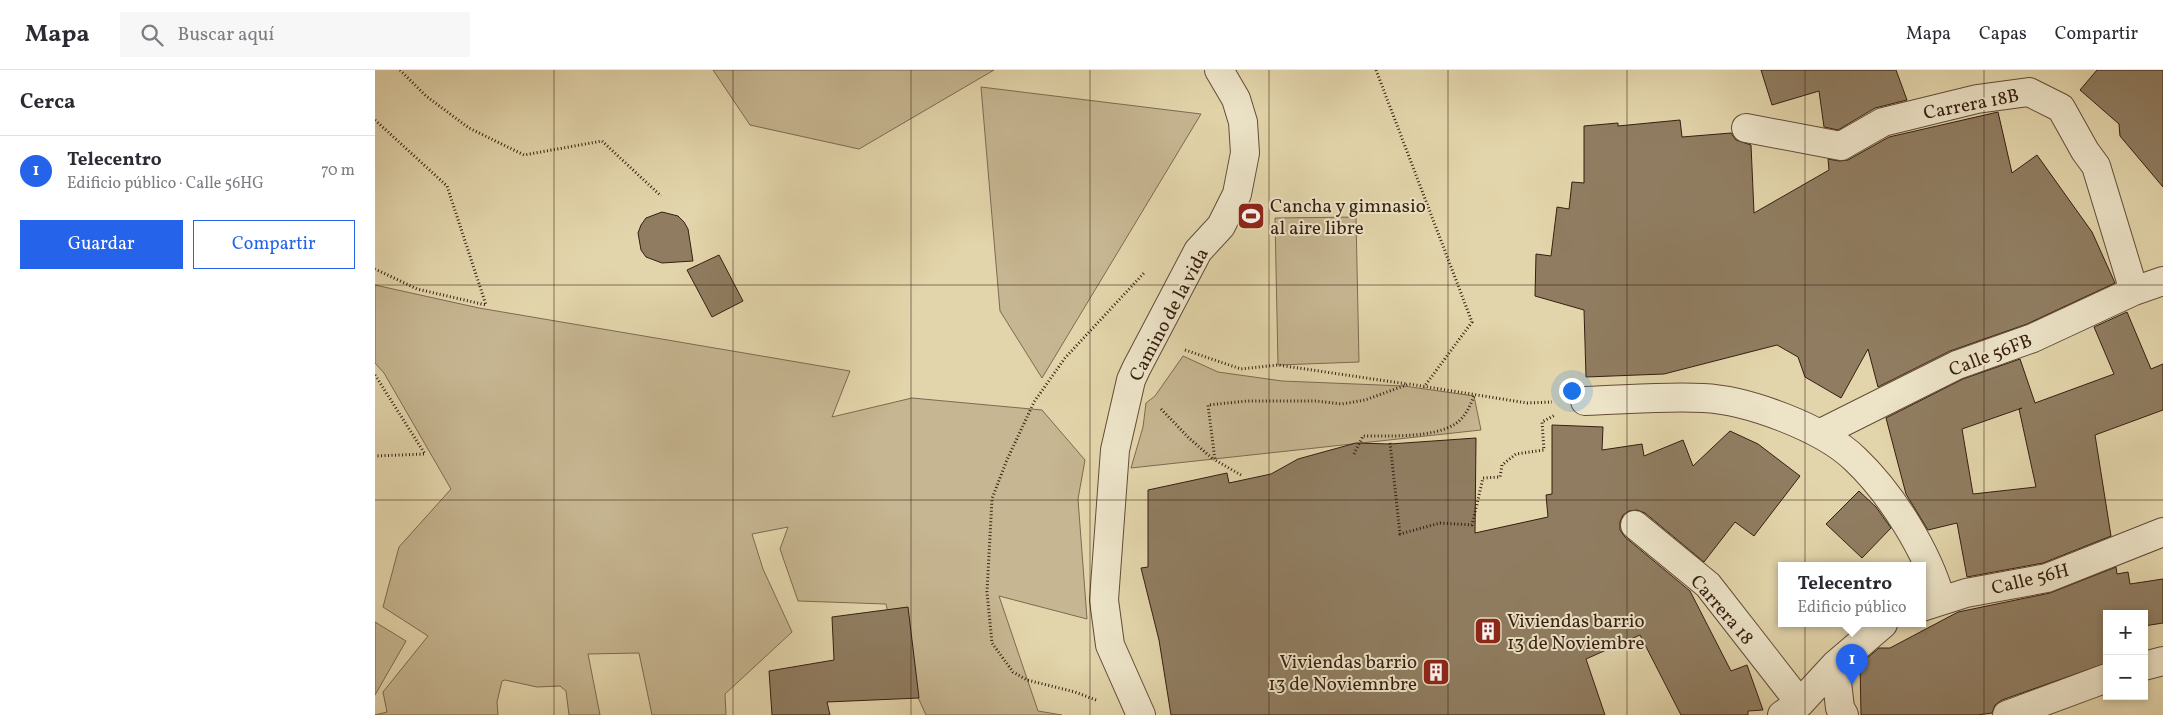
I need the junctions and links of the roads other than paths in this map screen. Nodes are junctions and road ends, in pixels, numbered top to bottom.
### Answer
1 (1219, 70) edge
2 (1747, 128) dead end
3 (2163, 281) edge
4 (2134, 291) junction
5 (1585, 401) road end
6 (1821, 433) junction
7 (1635, 525) dead end
8 (2163, 532) edge
9 (1931, 603) edge
10 (1879, 627) edge
11 (2163, 661) edge
12 (1835, 665) junction
13 (2148, 665) edge
14 (2103, 679) edge
15 (1791, 709) edge
16 (1141, 715) edge
17 (1844, 715) edge
18 (2007, 715) edge

1 - 16 street, Camino de la vida
2 - 4 street, Carrera 18B
3 - 4 street, Calle 56FB
4 - 6 street, Calle 56FB
5 - 6 street
6 - 9 street
7 - 15 street, Carrera 18
8 - 9 street, Calle 56H
10 - 12 street
11 - 13 street
12 - 15 street
12 - 17 street
14 - 18 street

